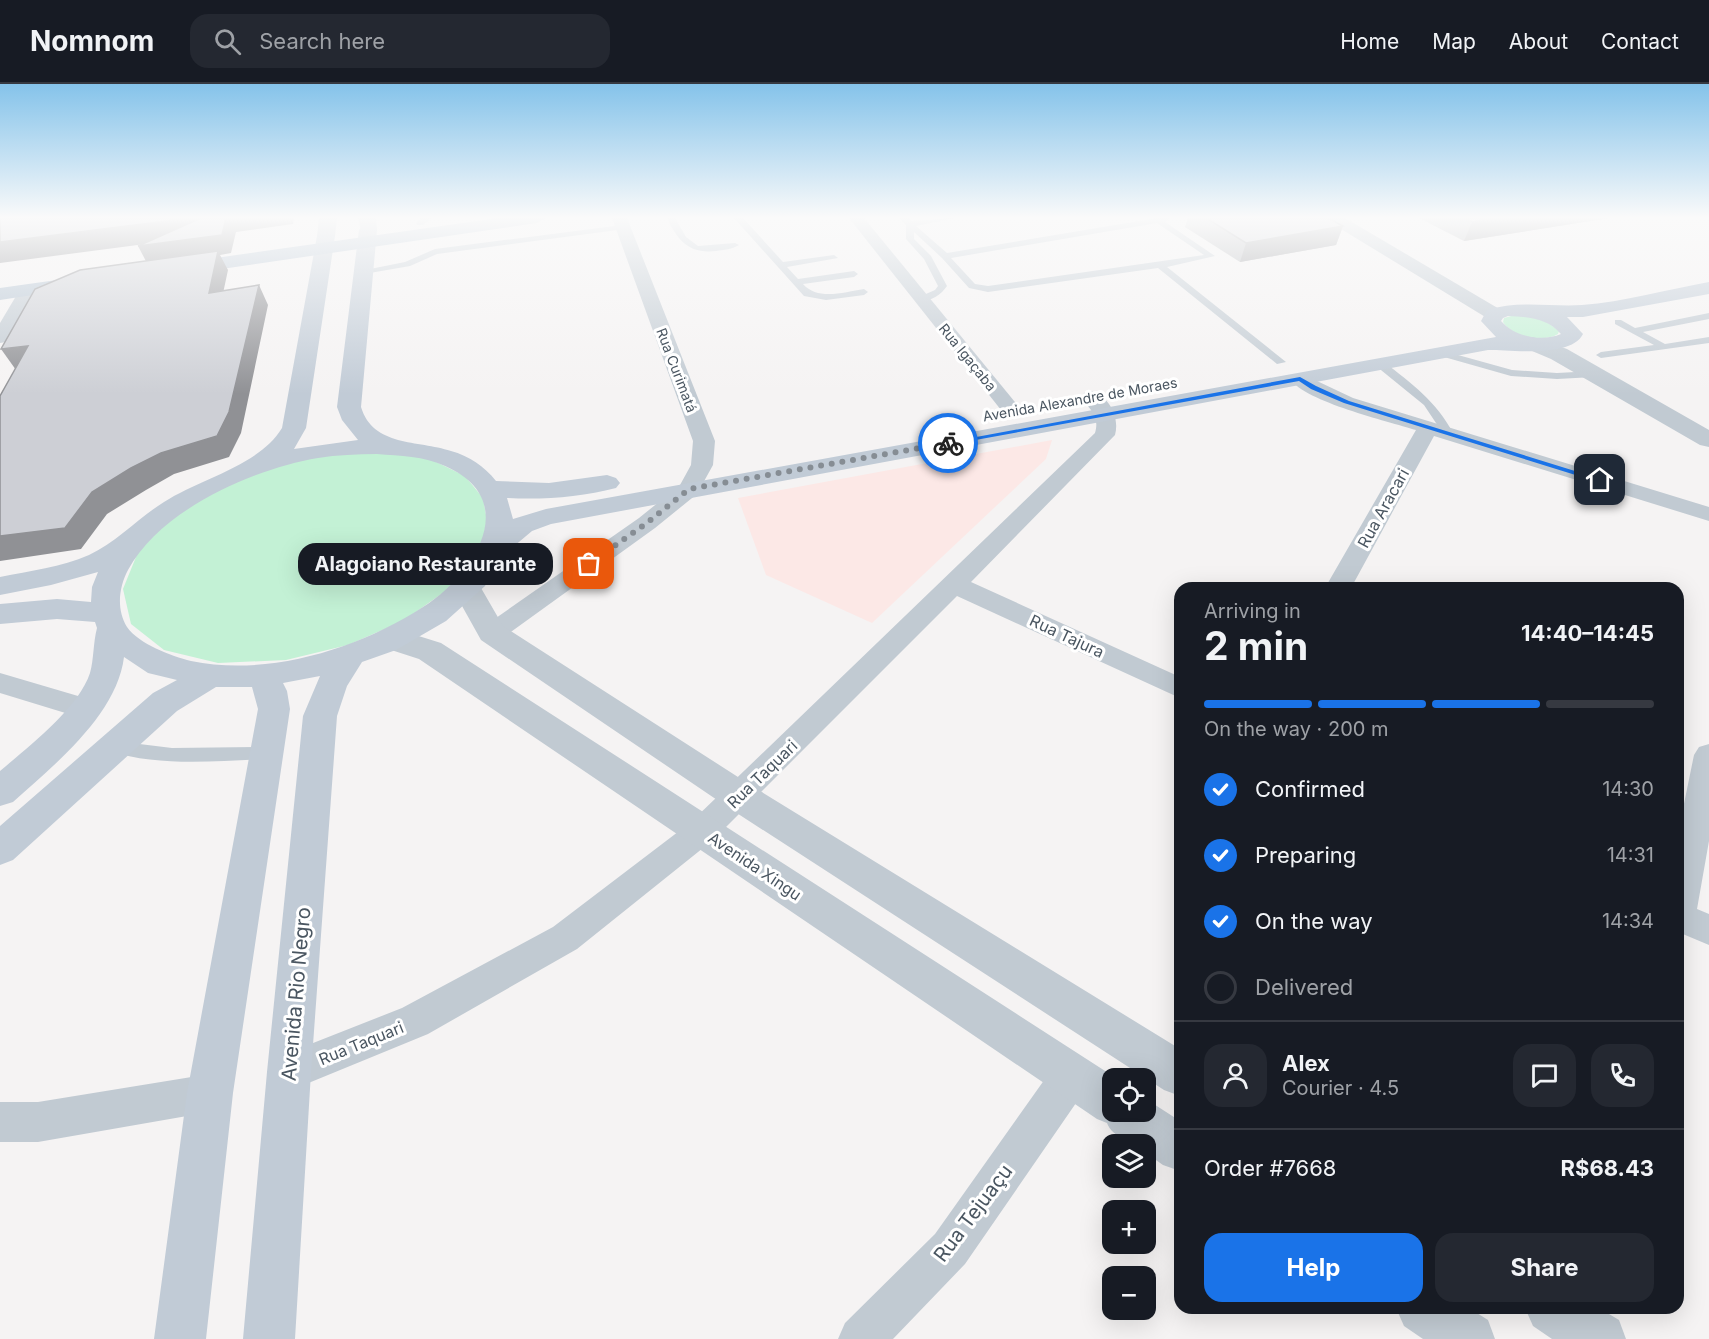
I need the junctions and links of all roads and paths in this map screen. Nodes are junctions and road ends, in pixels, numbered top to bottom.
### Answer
1 (74, 277) edge
2 (88, 277) edge
3 (319, 277) edge
4 (363, 277) edge
5 (642, 277) edge
6 (792, 277) edge
7 (831, 277) edge
8 (903, 277) edge
9 (938, 277) edge
10 (964, 277) edge
11 (1077, 277) edge
12 (1173, 277) edge
13 (1426, 277) edge
14 (1466, 277) edge
15 (0, 282) edge
16 (797, 282) junction
17 (1709, 288) edge
18 (28, 290) junction
19 (864, 292) dead end
20 (0, 294) edge
21 (922, 300) junction
22 (1709, 305) edge
23 (1526, 311) junction
24 (1709, 316) edge
25 (1492, 318) junction
26 (1626, 326) junction
27 (1571, 334) junction
28 (0, 338) edge
29 (1709, 340) edge
30 (1532, 343) junction
31 (1664, 346) junction
32 (1440, 353) junction
33 (1281, 362) junction
34 (1380, 364) junction
35 (1597, 365) junction
36 (1300, 379) junction
37 (1099, 406) junction
38 (1012, 411) junction
39 (1709, 418) edge
40 (1438, 430) junction
41 (1709, 440) edge
42 (384, 446) junction
43 (721, 462) junction
44 (259, 465) junction
45 (631, 478) dead end
46 (684, 479) junction
47 (491, 488) junction
48 (1709, 514) edge
49 (136, 538) junction
50 (494, 550) junction
51 (1342, 582) edge
52 (953, 584) junction
53 (0, 586) edge
54 (467, 588) junction
55 (0, 614) edge
56 (109, 621) junction
57 (492, 633) junction
58 (393, 639) junction
59 (349, 657) junction
60 (210, 676) junction
61 (262, 676) junction
62 (0, 683) edge
63 (1174, 685) edge
64 (85, 708) junction
65 (115, 747) junction
66 (266, 753) junction
67 (1709, 755) edge
68 (0, 792) edge
69 (740, 796) junction
70 (702, 831) junction
71 (0, 849) edge
72 (1684, 889) edge
73 (1684, 918) edge
74 (1709, 930) edge
75 (1174, 1070) edge
76 (289, 1072) junction
77 (1071, 1076) junction
78 (210, 1093) junction
79 (1102, 1097) edge
80 (0, 1122) edge
81 (1140, 1122) edge
82 (1174, 1144) edge
83 (1431, 1314) edge
84 (1560, 1314) edge
85 (180, 1339) edge
86 (269, 1339) edge
87 (861, 1339) edge
88 (1469, 1339) edge
89 (1600, 1339) edge

1 - 15 main road
2 - 18 main road
3 - 44 main road
4 - 42 main road
5 - 43 street, Rua Curimatá
6 - 16 lane
7 - 16 lane
8 - 21 street, Rua Igaçaba
9 - 21 lane
10 - 11 lane
12 - 33 lane
13 - 25 street
14 - 23 street
16 - 19 lane
17 - 23 main road
18 - 20 main road
18 - 28 street
21 - 38 street, Rua Igaçaba
22 - 26 main road
23 - 25 main road, Avenida Alexandre de Moraes
23 - 27 main road
24 - 26 lane
25 - 30 main road
25 - 33 main road, Avenida Alexandre de Moraes
26 - 27 main road
26 - 31 lane
27 - 30 main road, Avenida Alexandre de Moraes
27 - 35 street
29 - 31 lane
30 - 32 main road, Avenida Alexandre de Moraes
30 - 35 street
31 - 35 lane
32 - 34 main road, Avenida Alexandre de Moraes
32 - 35 lane
33 - 37 main road, Avenida Alexandre de Moraes
34 - 36 main road, Avenida Alexandre de Moraes
34 - 40 lane
35 - 39 street
35 - 41 street
36 - 37 main road, Avenida Alexandre de Moraes
36 - 40 street
37 - 38 main road, Avenida Alexandre de Moraes
37 - 46 main road, Avenida Alexandre de Moraes
37 - 52 street, Rua Taquari
38 - 43 main road, Avenida Alexandre de Moraes
40 - 48 street
40 - 51 street, Rua Aracari
42 - 44 main road
42 - 47 main road
43 - 46 main road, Avenida Alexandre de Moraes
44 - 49 main road
45 - 47 main road
46 - 50 main road, Avenida Alexandre de Moraes
46 - 57 street
47 - 50 main road
49 - 53 main road
49 - 56 main road
50 - 54 main road
52 - 63 street, Rua Tajura
52 - 69 street, Rua Taquari
54 - 57 street
54 - 58 main road
55 - 56 main road
56 - 60 main road
56 - 64 main road
57 - 69 street
58 - 59 main road
58 - 70 street, Avenida Xingu
59 - 61 main road
59 - 76 main road, Avenida Rio Negro
60 - 61 main road
60 - 65 main road
61 - 66 main road
62 - 64 street
64 - 68 main road
65 - 66 lane
65 - 71 main road
66 - 78 main road
67 - 72 street
69 - 70 street, Rua Taquari
69 - 75 street
70 - 76 street, Rua Taquari
70 - 77 street, Avenida Xingu
73 - 74 street
76 - 86 main road, Avenida Rio Negro
77 - 79 street, Avenida Xingu
77 - 87 street, Rua Tejuaçu
78 - 80 street
78 - 85 main road
81 - 82 street
83 - 88 street
84 - 89 street

